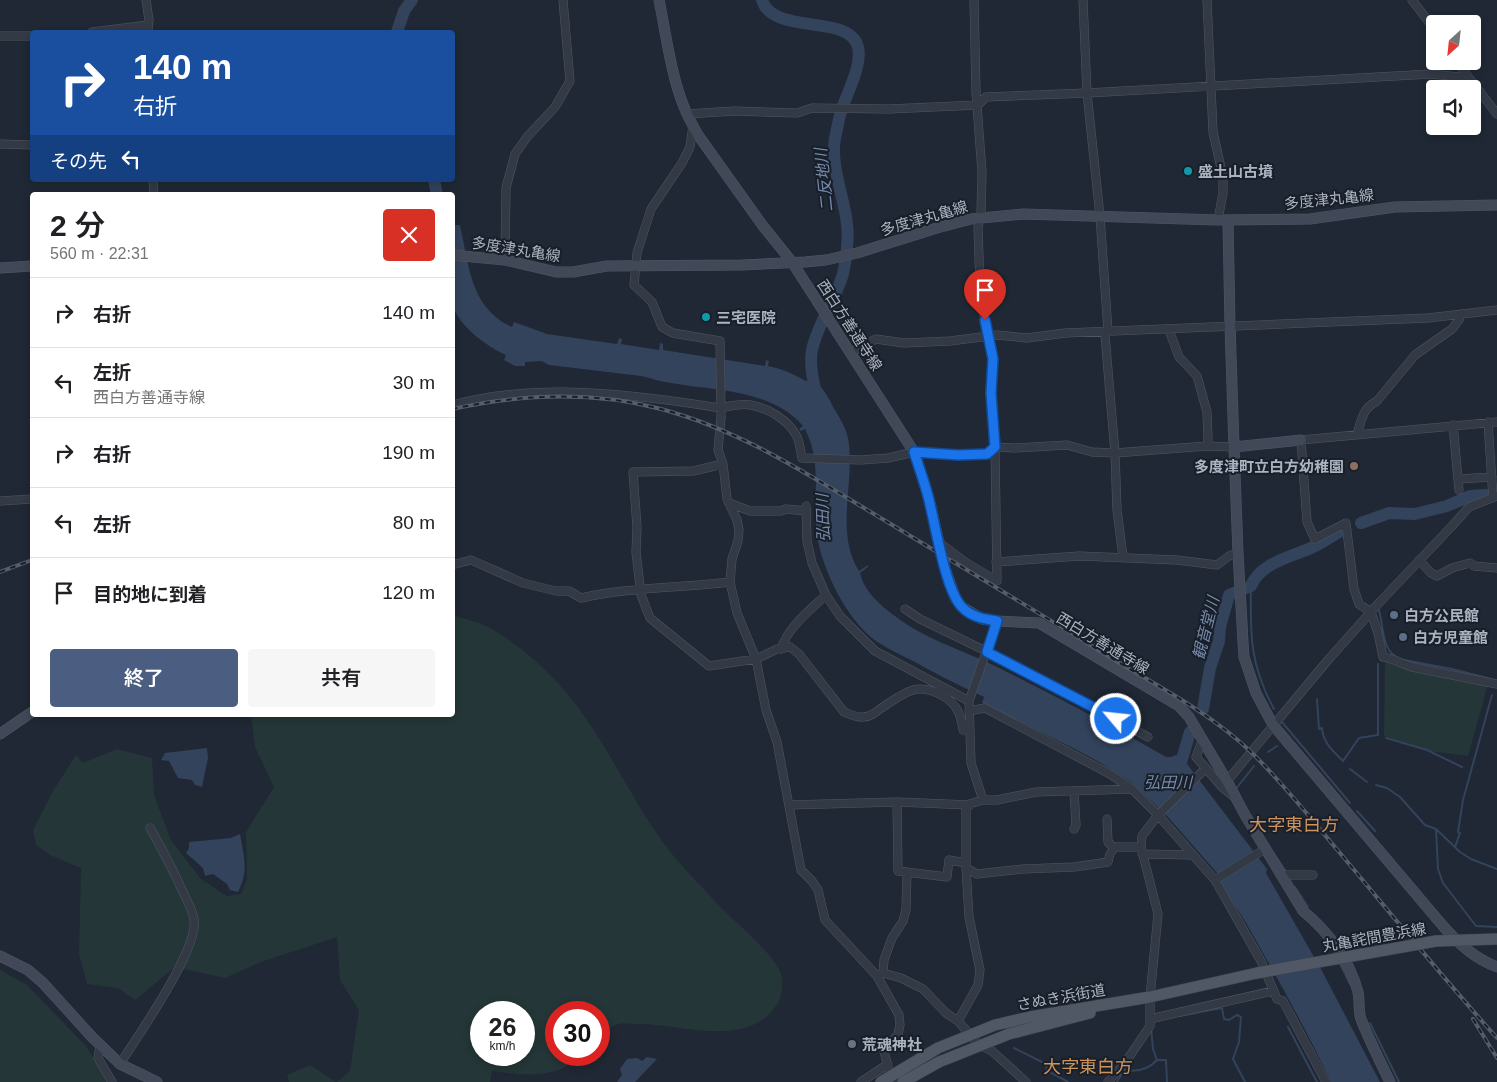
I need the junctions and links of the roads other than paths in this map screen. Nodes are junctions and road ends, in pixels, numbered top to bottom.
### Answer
1 (146, 0) edge
2 (563, 0) edge
3 (659, 0) edge
4 (974, 0) edge
5 (1083, 0) edge
6 (1207, 0) edge
7 (1412, 0) edge
8 (1426, 18) edge
9 (148, 29) edge
10 (129, 30) edge
11 (0, 36) edge
12 (30, 36) edge
13 (1462, 70) edge
14 (1468, 78) junction
15 (1210, 85) junction
16 (1088, 93) junction
17 (978, 105) junction
18 (687, 114) junction
19 (1497, 114) edge
20 (692, 125) junction
21 (0, 144) edge
22 (30, 145) edge
23 (1497, 205) edge
24 (1100, 216) junction
25 (980, 218) junction
26 (1223, 220) junction
27 (455, 255) edge
28 (505, 260) junction
29 (792, 262) junction
30 (30, 266) edge
31 (636, 267) junction
32 (0, 268) edge
33 (1497, 310) edge
34 (1461, 314) junction
35 (1230, 325) junction
36 (1169, 330) junction
37 (1108, 331) junction
38 (987, 337) junction
39 (850, 353) junction
40 (455, 404) edge
41 (720, 408) junction
42 (1488, 422) junction
43 (1497, 422) edge
44 (1454, 425) junction
45 (1357, 434) junction
46 (1301, 440) junction
47 (1207, 446) junction
48 (995, 447) junction
49 (1234, 447) junction
50 (914, 452) junction
51 (1115, 454) junction
52 (723, 464) junction
53 (1492, 477) junction
54 (1458, 479) junction
55 (1459, 490) dead end
56 (1495, 497) edge
57 (30, 499) edge
58 (0, 501) edge
59 (729, 503) junction
60 (940, 542) junction
61 (1238, 553) junction
62 (1124, 557) junction
63 (1419, 560) junction
64 (996, 562) junction
65 (455, 564) edge
66 (1497, 568) edge
67 (730, 582) junction
68 (641, 589) junction
69 (826, 594) junction
70 (905, 609) dead end
71 (1371, 612) junction
72 (997, 621) junction
73 (781, 649) junction
74 (986, 654) junction
75 (756, 659) junction
76 (1497, 684) edge
77 (969, 700) junction
78 (968, 711) junction
79 (30, 713) edge
80 (1273, 725) junction
81 (969, 729) junction
82 (0, 734) edge
83 (1148, 737) dead end
84 (1202, 741) junction
85 (1206, 768) junction
86 (1227, 781) junction
87 (1132, 789) junction
88 (1074, 791) junction
89 (1235, 798) junction
90 (983, 800) junction
91 (897, 802) junction
92 (789, 805) junction
93 (970, 805) junction
94 (1158, 815) junction
95 (1107, 819) dead end
96 (150, 828) dead end
97 (1074, 829) dead end
98 (1114, 848) junction
99 (1142, 850) junction
100 (1264, 850) junction
101 (1193, 856) junction
102 (966, 866) junction
103 (907, 872) junction
104 (1286, 875) junction
105 (1314, 875) dead end
106 (1217, 879) junction
107 (1497, 939) edge
108 (0, 956) edge
109 (1497, 967) edge
110 (1257, 973) joint
111 (880, 974) junction
112 (1273, 991) junction
113 (1150, 997) junction
114 (1150, 1019) junction
115 (958, 1021) junction
116 (970, 1034) junction
117 (979, 1045) junction
118 (100, 1046) junction
119 (120, 1064) junction
120 (889, 1076) edge
121 (112, 1082) edge
122 (158, 1082) edge
123 (862, 1082) edge
124 (903, 1082) edge
125 (1026, 1082) edge
126 (1108, 1082) edge
127 (1326, 1082) edge
128 (1390, 1082) edge

1 - 9 street
2 - 28 street
3 - 18 main road, 西白方善通寺線
4 - 17 street
5 - 16 street
6 - 15 street
7 - 8 street
9 - 10 street
11 - 12 street
13 - 14 street
14 - 15 street
14 - 19 street
15 - 16 street
15 - 26 street
16 - 17 street
16 - 24 street
17 - 18 street
17 - 25 street
18 - 20 main road, 西白方善通寺線
20 - 29 main road, 西白方善通寺線
20 - 31 street
21 - 22 street
23 - 26 main road, 多度津丸亀線
24 - 25 main road, 多度津丸亀線
24 - 26 main road, 多度津丸亀線
24 - 37 street
25 - 29 main road, 多度津丸亀線
25 - 38 street
26 - 35 main road
27 - 28 main road, 多度津丸亀線
28 - 31 main road, 多度津丸亀線
29 - 31 main road, 多度津丸亀線
29 - 39 main road, 西白方善通寺線
30 - 32 main road
31 - 41 street
33 - 34 street
34 - 35 street
34 - 45 street
35 - 36 street
35 - 49 main road
36 - 37 street
36 - 47 street
37 - 38 street
37 - 51 street
38 - 39 street
38 - 48 street
39 - 50 main road, 西白方善通寺線
40 - 41 street
41 - 50 street
41 - 52 street
42 - 43 street
42 - 44 street
42 - 53 street
44 - 45 street
44 - 54 street
45 - 46 street
46 - 49 main road
46 - 71 street
47 - 49 street
47 - 51 street
48 - 50 street
48 - 51 street
48 - 64 street
49 - 61 main road
50 - 60 main road, 西白方善通寺線
51 - 62 street
52 - 59 street
52 - 68 street
53 - 54 street
53 - 56 street
54 - 55 street
56 - 63 street
57 - 58 street
59 - 67 street
59 - 69 street
60 - 64 street
60 - 72 main road, 西白方善通寺線
61 - 62 street
61 - 80 main road
62 - 64 street
63 - 66 street
63 - 71 street
65 - 68 street
67 - 68 street
67 - 75 street
68 - 75 street
69 - 73 street
69 - 77 street
70 - 74 street
71 - 76 street
71 - 80 street
72 - 74 street
72 - 84 main road, 西白方善通寺線
73 - 75 street
73 - 81 street
74 - 77 street
74 - 83 street
75 - 92 street
77 - 78 street
78 - 81 street
78 - 87 street
79 - 82 main road
80 - 86 street
80 - 109 main road
81 - 90 street
84 - 85 street
84 - 86 main road, 西白方善通寺線
85 - 89 street
85 - 94 street
86 - 89 main road, 西白方善通寺線
87 - 88 street
87 - 94 street
88 - 90 street
88 - 97 street
89 - 100 main road, 西白方善通寺線
90 - 93 street
91 - 92 street
91 - 93 street
91 - 103 street
92 - 111 street
93 - 102 street
94 - 99 street
94 - 101 street
95 - 98 street
96 - 119 street
98 - 99 street
98 - 102 street
99 - 101 street
99 - 113 street
100 - 104 main road, 西白方善通寺線
100 - 106 street
101 - 106 street
102 - 103 street
102 - 115 street
103 - 111 street
104 - 105 street
104 - 128 main road, 西白方善通寺線
106 - 112 street
107 - 110 main road, 丸亀詫間豊浜線, bridge
108 - 118 main road
110 - 113 main road, さぬき浜街道
111 - 115 street
111 - 120 street
112 - 114 street
112 - 127 street
113 - 114 street
113 - 116 main road, さぬき浜街道
113 - 117 main road
114 - 126 street
115 - 116 street
116 - 117 street
116 - 120 main road, さぬき浜街道
117 - 124 main road
117 - 125 street
118 - 119 main road
118 - 121 street
119 - 122 main road
120 - 123 street

